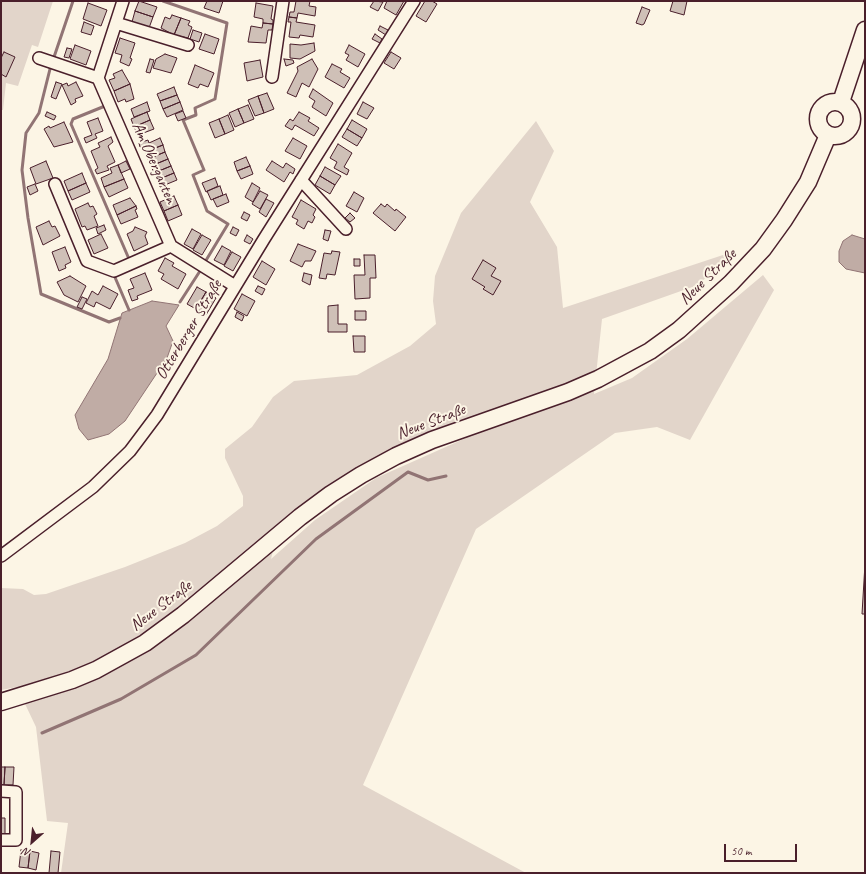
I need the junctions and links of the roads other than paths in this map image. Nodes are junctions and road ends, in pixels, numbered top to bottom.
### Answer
1 (123, 1) edge
2 (283, 1) edge
3 (414, 1) edge
4 (116, 23) junction
5 (865, 30) edge
6 (188, 45) dead end
7 (41, 59) dead end
8 (272, 77) dead end
9 (98, 78) junction
10 (841, 102) junction
11 (828, 135) junction
12 (301, 180) junction
13 (55, 184) dead end
14 (346, 229) dead end
15 (171, 246) junction
16 (235, 286) junction
17 (1, 556) edge
18 (1, 702) edge
19 (1, 791) edge
20 (1, 840) edge

1 - 4 street
2 - 8 street
3 - 12 street, Otterberger Straße
4 - 6 street
4 - 9 street
5 - 10 main road
7 - 9 street
9 - 15 street, Am Obergarten
10 - 11 main road
10 - 11 main road
11 - 18 main road, Neue Straße
12 - 14 street
12 - 16 street, Otterberger Straße
13 - 15 street
15 - 16 street
16 - 17 street, Otterberger Straße
19 - 20 street

